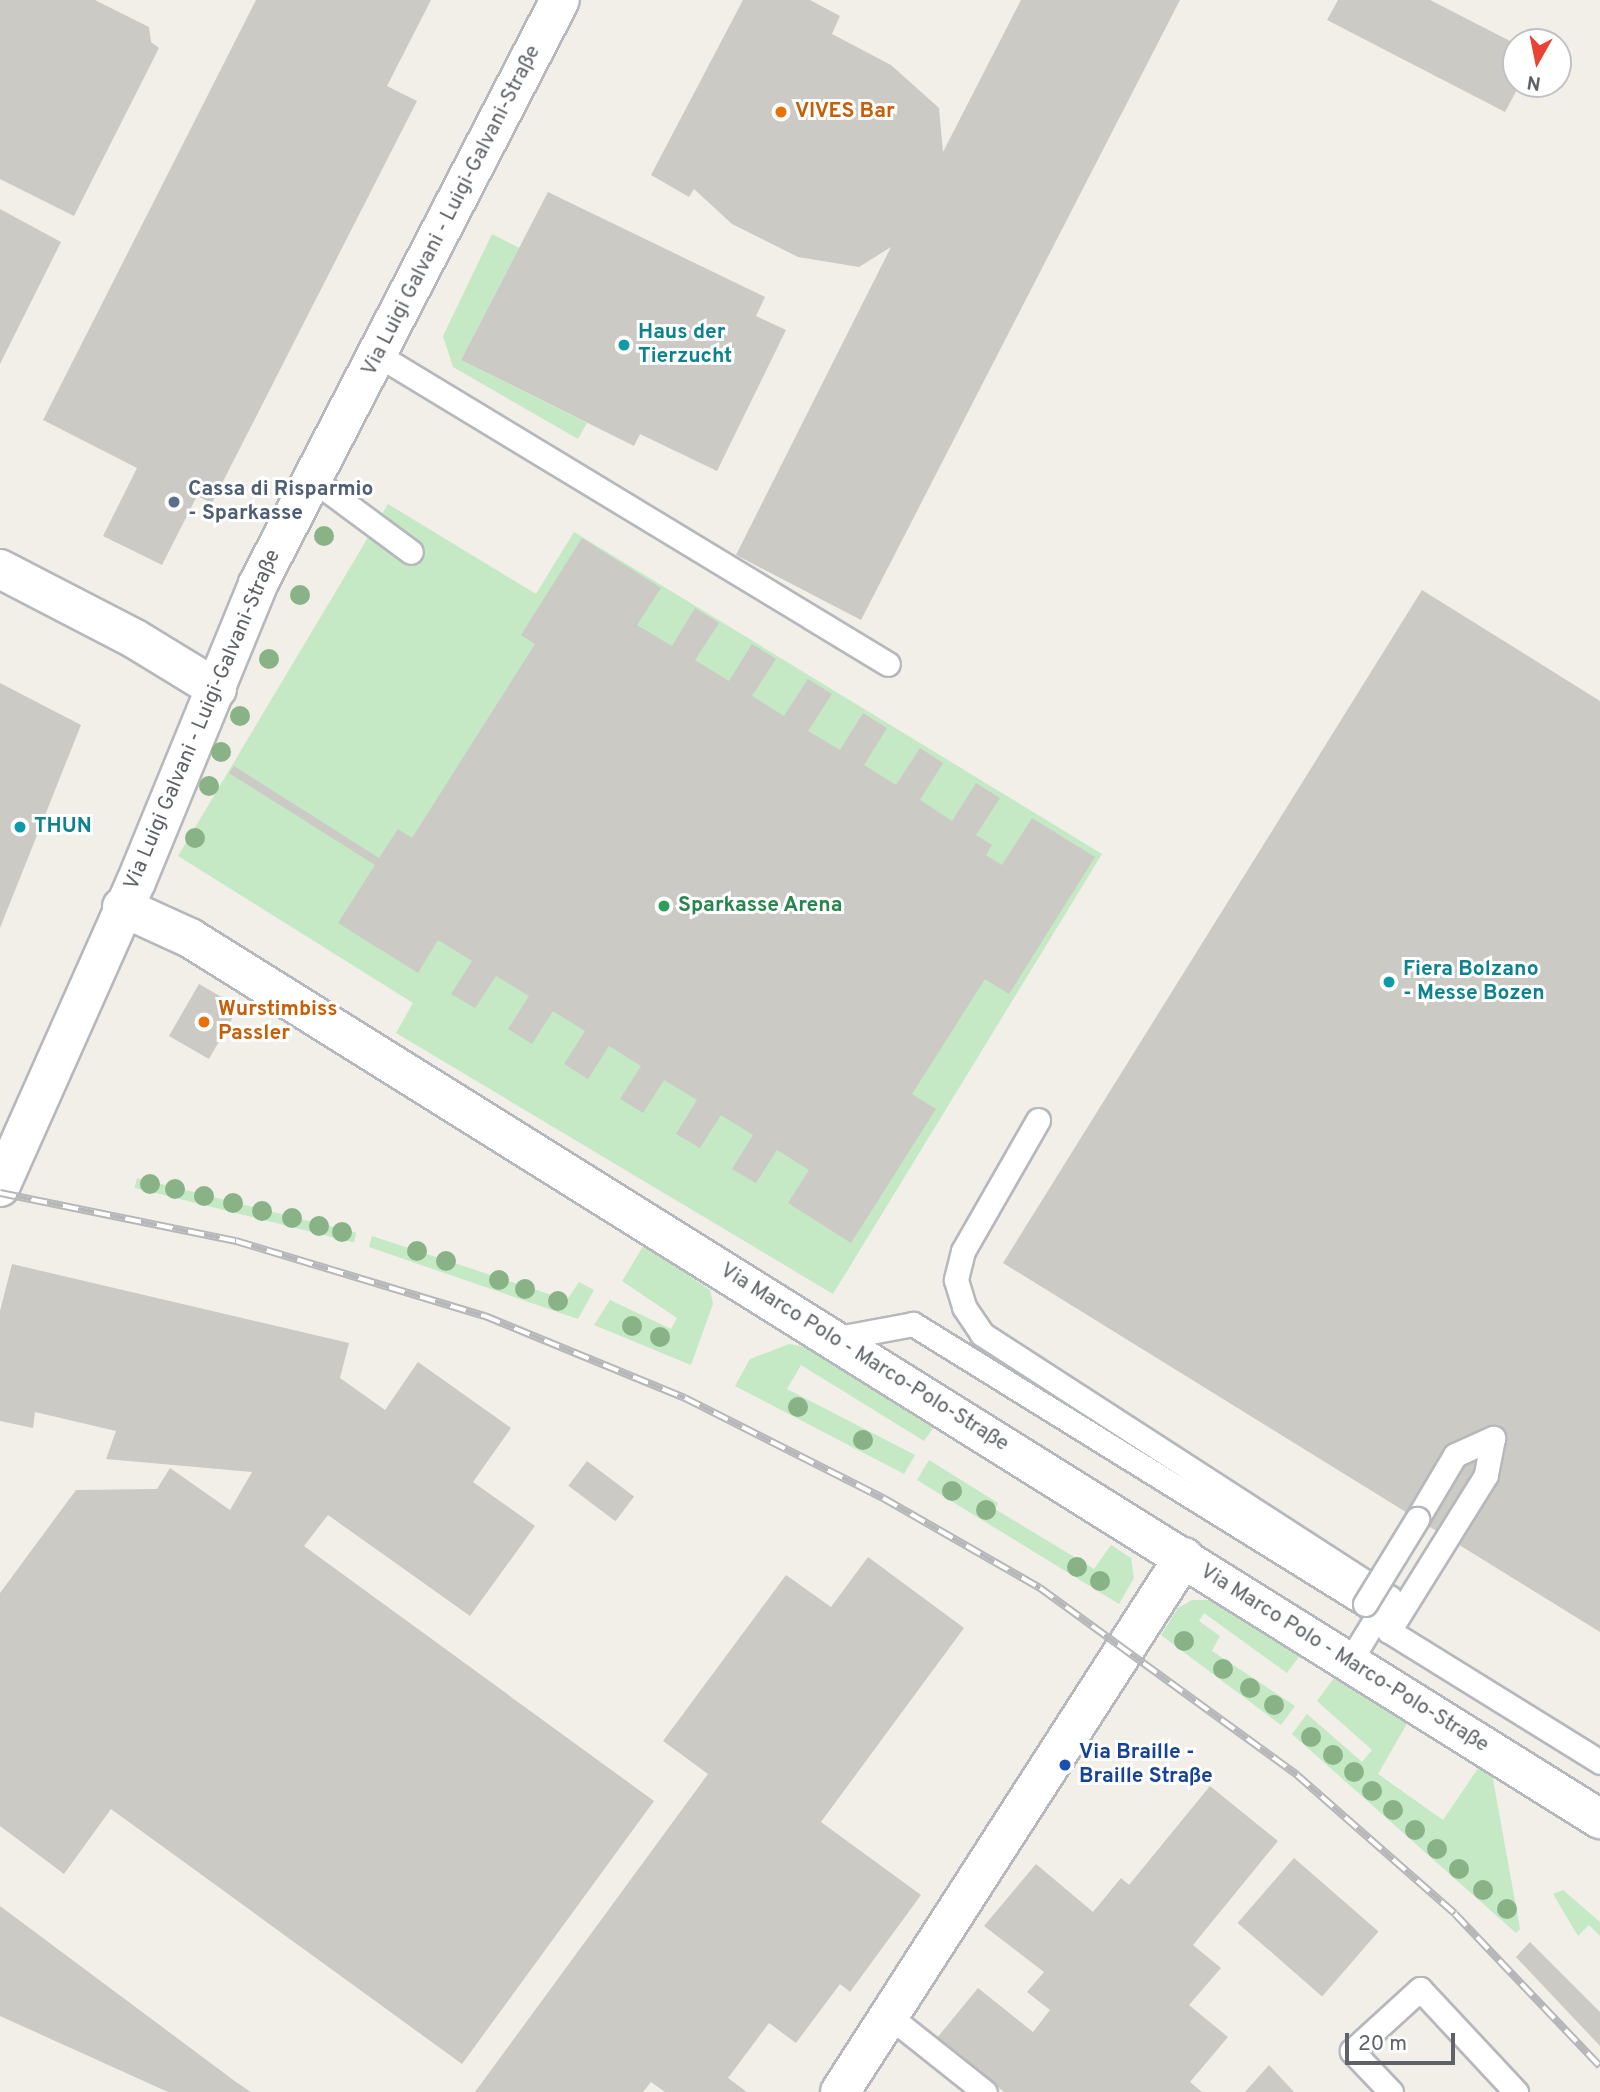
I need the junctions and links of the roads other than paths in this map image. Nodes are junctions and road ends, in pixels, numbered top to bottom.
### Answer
1 (560, 0) edge
2 (378, 355) junction
3 (311, 478) junction
4 (411, 552) dead end
5 (0, 569) edge
6 (888, 664) dead end
7 (217, 689) junction
8 (122, 907) junction
9 (1038, 1120) dead end
10 (0, 1187) edge
11 (833, 1339) junction
12 (1184, 1557) junction
13 (1348, 1664) junction
14 (1600, 1762) edge
15 (1600, 1819) edge
16 (889, 2016) junction
17 (840, 2092) edge
18 (985, 2092) edge
19 (1391, 2092) edge
20 (1517, 2092) edge

1 - 2 street, Via Luigi Galvani - Luigi-Galvani-Straße
2 - 3 street, Via Luigi Galvani - Luigi-Galvani-Straße
2 - 6 lane
3 - 4 lane
3 - 7 street, Via Luigi Galvani - Luigi-Galvani-Straße
5 - 7 street
7 - 8 street, Via Luigi Galvani - Luigi-Galvani-Straße
8 - 10 street, Via Luigi Galvani - Luigi-Galvani-Straße
8 - 11 street, Via Marco Polo - Marco-Polo-Straße
9 - 13 lane
11 - 12 street, Via Marco Polo - Marco-Polo-Straße
11 - 14 lane, bridge
12 - 13 street, Via Marco Polo - Marco-Polo-Straße
12 - 16 street
13 - 15 street, Via Marco Polo - Marco-Polo-Straße
16 - 17 street
16 - 18 lane
19 - 20 lane

